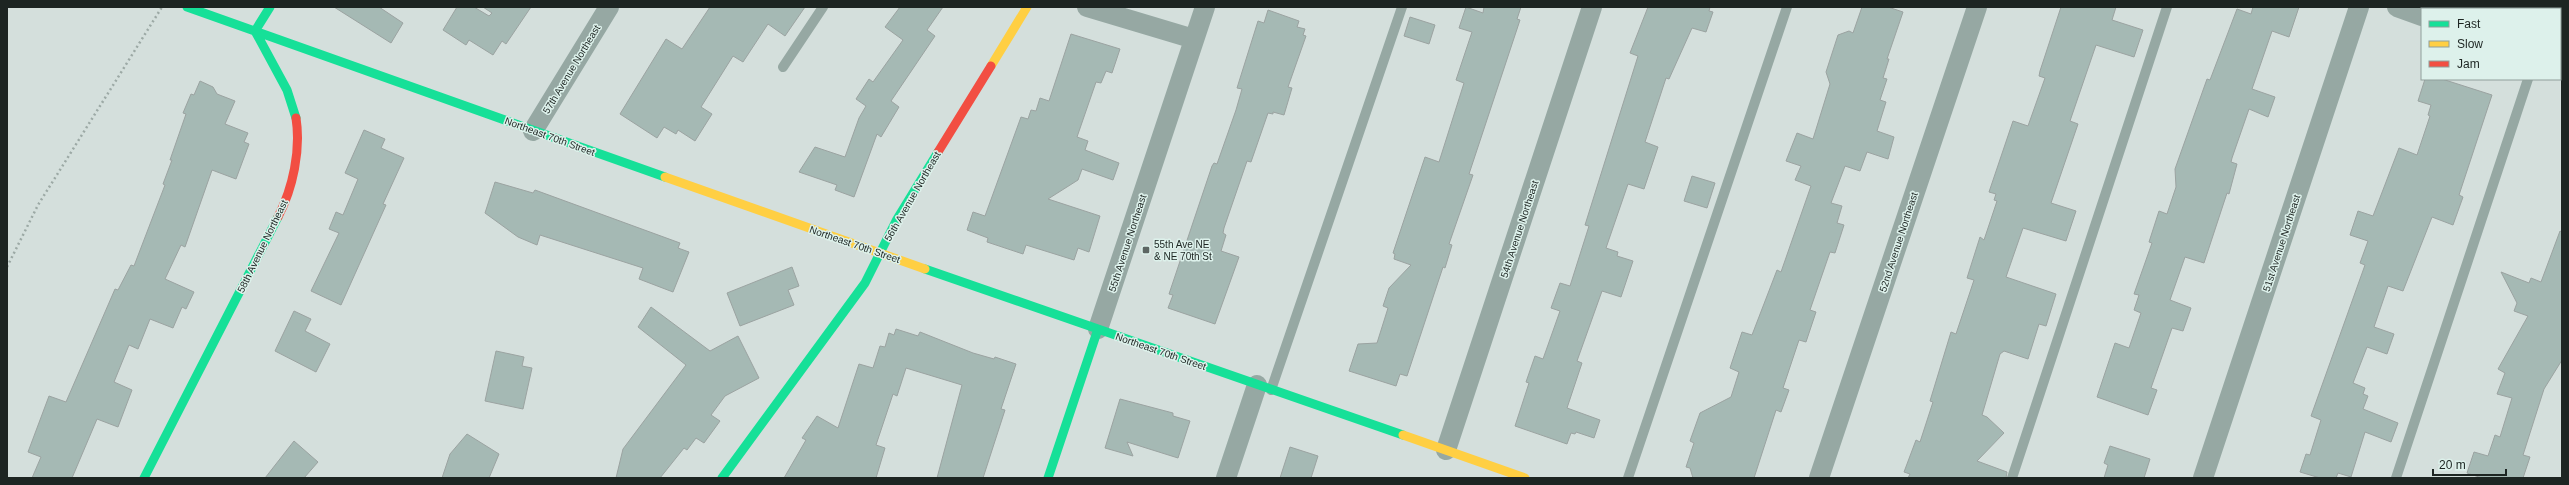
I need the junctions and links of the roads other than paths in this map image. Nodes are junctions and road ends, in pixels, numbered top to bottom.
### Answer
1 (186, 7) edge
2 (270, 7) edge
3 (609, 7) edge
4 (823, 7) edge
5 (1027, 7) edge
6 (1087, 7) edge
7 (1205, 7) edge
8 (1402, 7) edge
9 (1592, 7) edge
10 (1787, 7) edge
11 (1977, 7) edge
12 (2167, 7) edge
13 (2359, 7) edge
14 (2397, 7) edge
15 (2421, 16) edge
16 (255, 31) junction
17 (1194, 39) junction
18 (783, 67) dead end
19 (2528, 80) edge
20 (533, 131) junction
21 (879, 253) junction
22 (1098, 329) junction
23 (1264, 387) junction
24 (1446, 450) junction
25 (1519, 477) edge
26 (144, 478) edge
27 (722, 478) edge
28 (1048, 478) edge
29 (1226, 478) edge
30 (1628, 478) edge
31 (1820, 478) edge
32 (2012, 478) edge
33 (2203, 478) edge
34 (2396, 478) edge

1 - 16 street, Northeast 70th Street
2 - 16 street
3 - 20 street, 57th Avenue Northeast
4 - 18 lane
5 - 21 street, 56th Avenue Northeast
6 - 17 street
7 - 17 street, 55th Avenue Northeast
8 - 23 lane
9 - 24 street, 54th Avenue Northeast
10 - 30 lane
11 - 31 street, 52nd Avenue Northeast
12 - 32 lane
13 - 33 street, 51st Avenue Northeast
14 - 15 street
16 - 20 street, Northeast 70th Street
16 - 26 street, 58th Avenue Northeast
17 - 22 street, 55th Avenue Northeast
19 - 34 lane
20 - 21 street, Northeast 70th Street
21 - 22 street, Northeast 70th Street
21 - 27 street, 56th Avenue Northeast
22 - 23 street, Northeast 70th Street
22 - 28 street, 55th Avenue Northeast
23 - 24 street, Northeast 70th Street
23 - 29 street
24 - 25 street, Northeast 70th Street

